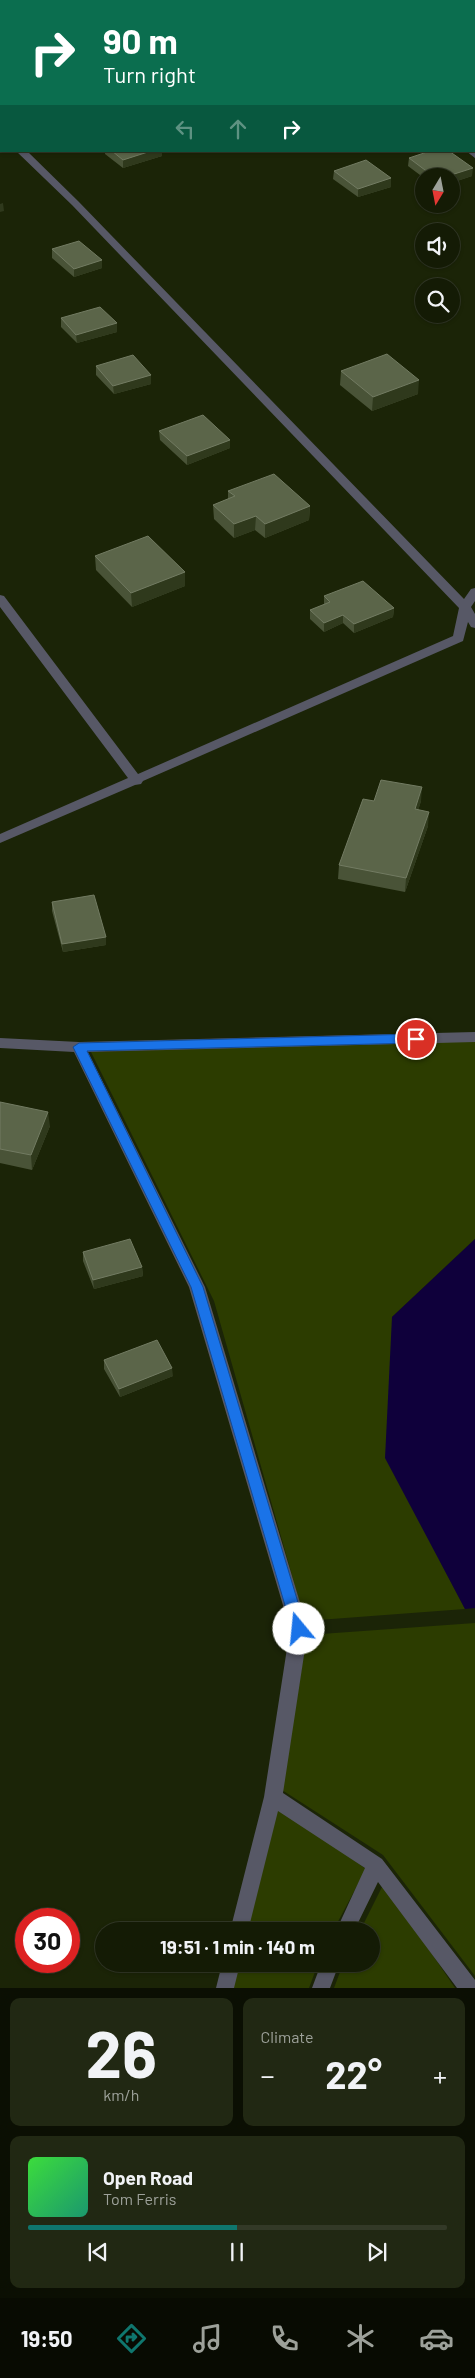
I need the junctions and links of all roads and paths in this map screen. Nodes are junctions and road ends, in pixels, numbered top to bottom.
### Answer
1 (22, 152) edge
2 (475, 592) edge
3 (0, 599) edge
4 (465, 607) junction
5 (475, 624) edge
6 (137, 781) junction
7 (0, 839) edge
8 (475, 1037) edge
9 (0, 1043) edge
10 (79, 1047) junction
11 (273, 1797) junction
12 (376, 1865) junction
13 (241, 1922) edge
14 (349, 1922) edge
15 (229, 1972) edge
16 (327, 1972) edge
17 (225, 1988) edge
18 (321, 1988) edge
19 (469, 1988) edge

1 - 4 street
2 - 4 street
3 - 6 street
4 - 5 street
4 - 6 street
6 - 7 street
8 - 10 street
9 - 10 street
10 - 11 street
11 - 12 street
11 - 13 street
12 - 14 street
12 - 19 street
15 - 17 street
16 - 18 street

